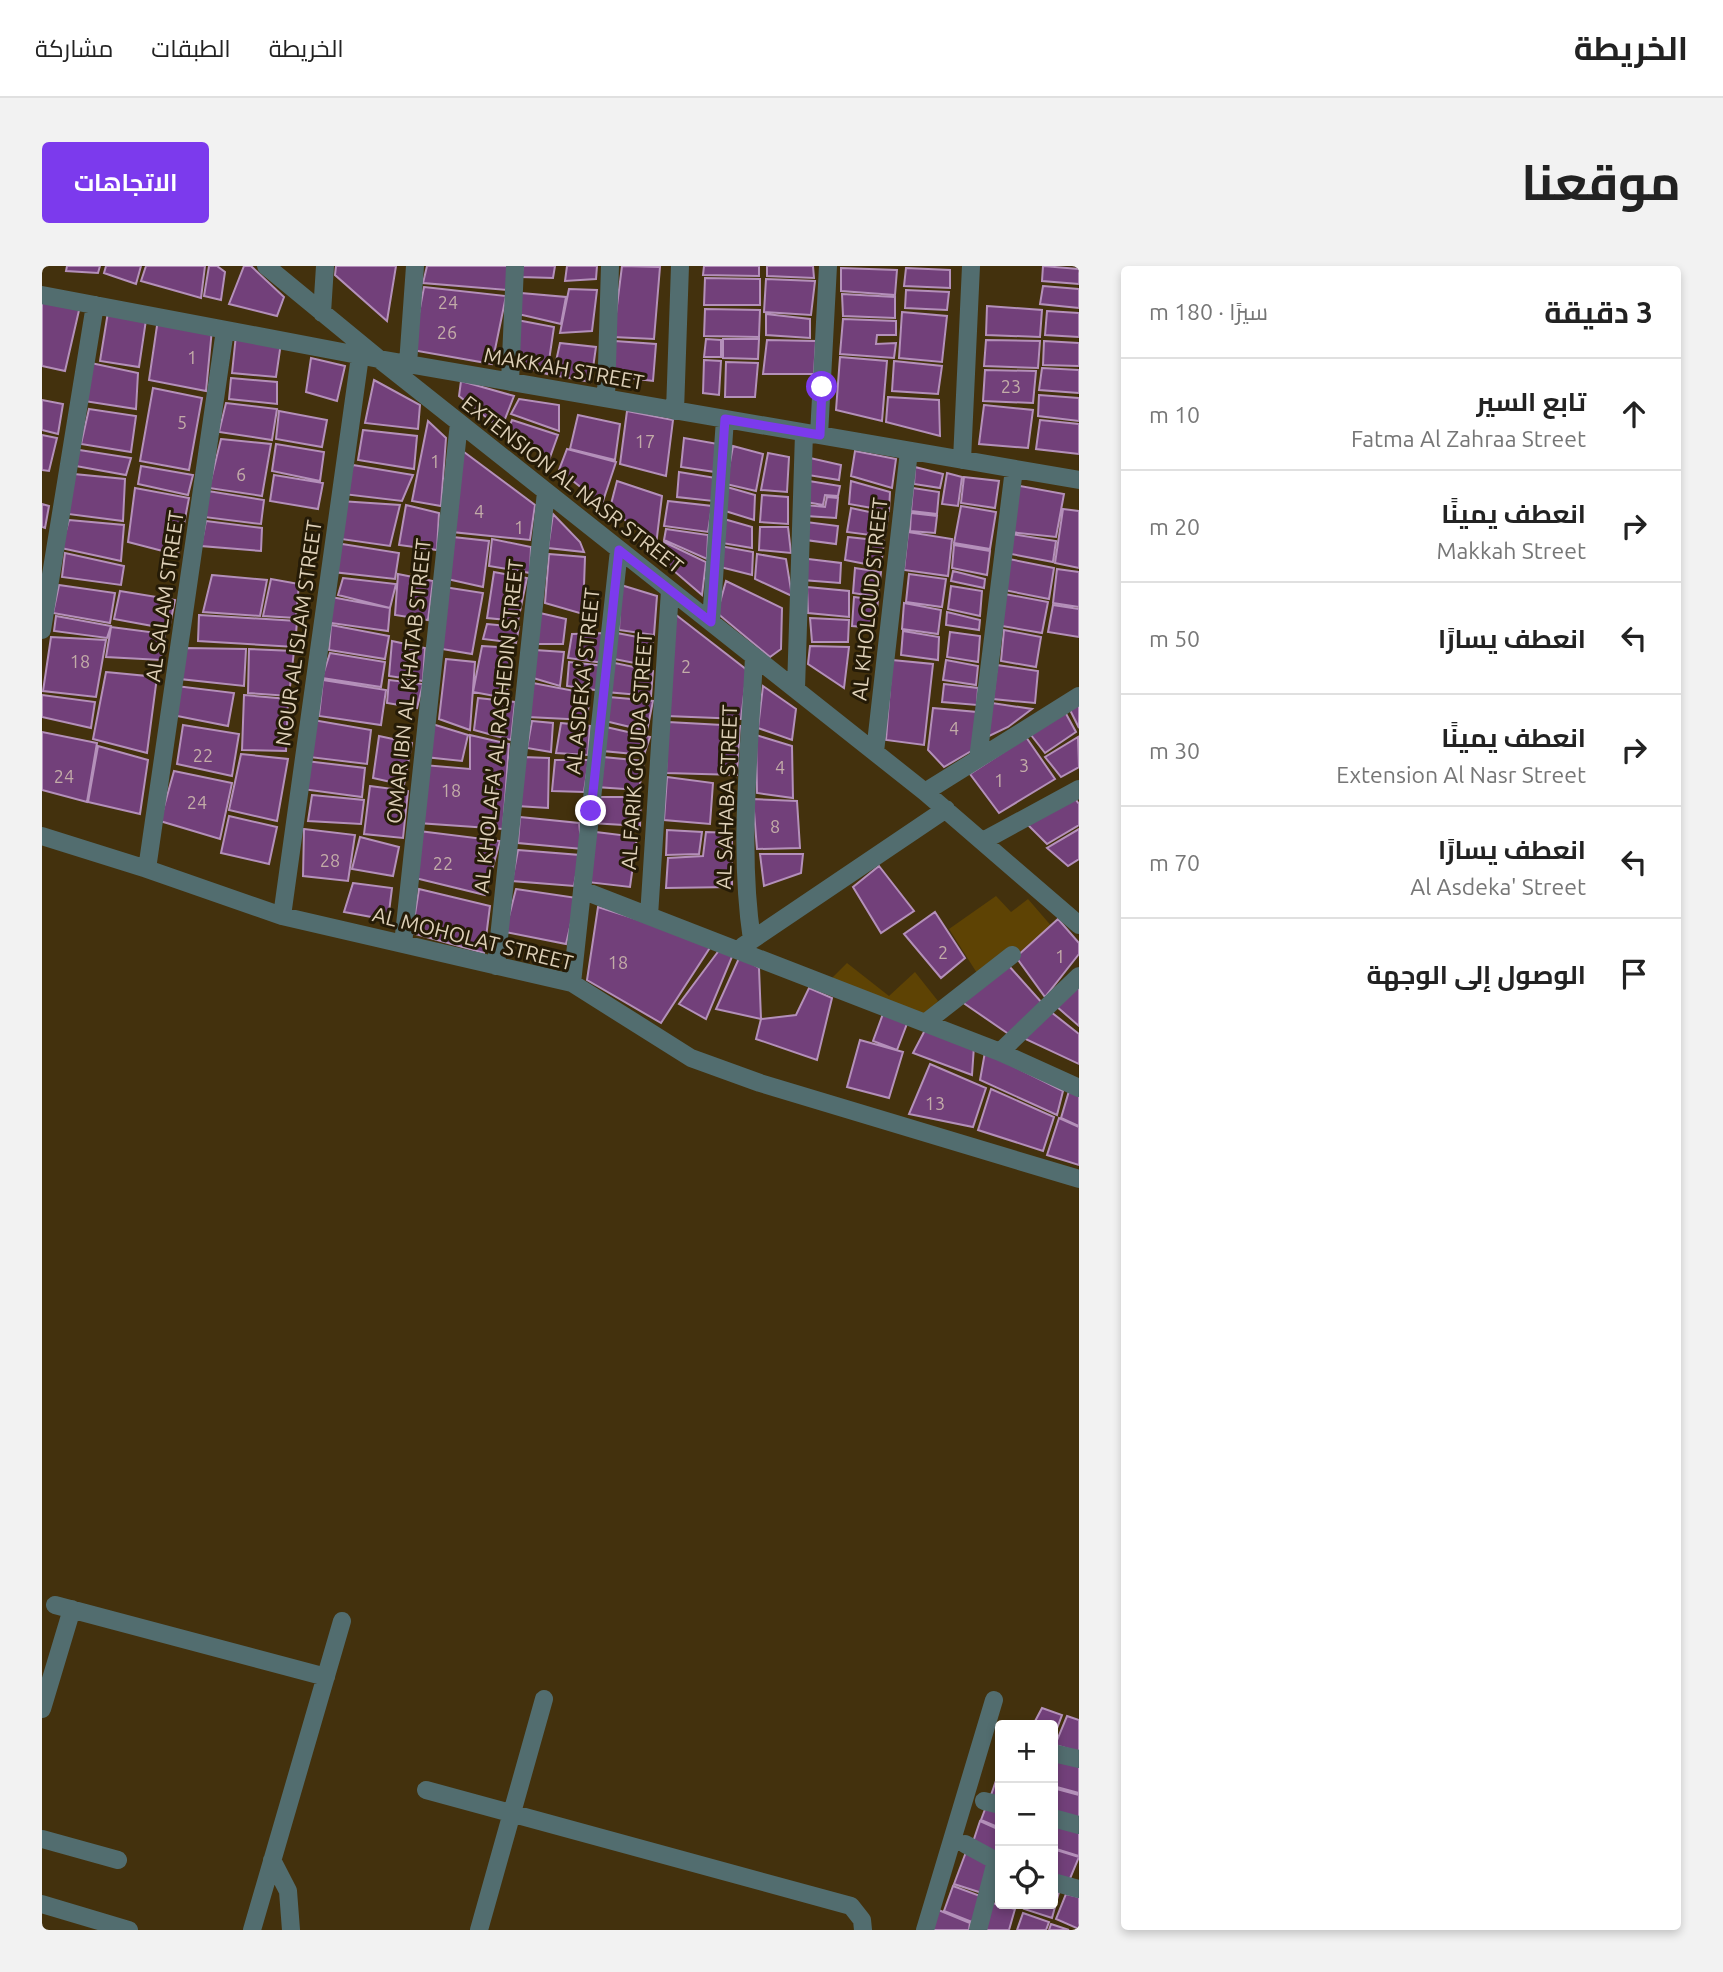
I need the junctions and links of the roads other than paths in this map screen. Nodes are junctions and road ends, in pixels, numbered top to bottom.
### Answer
1 (266, 266) edge
2 (325, 266) edge
3 (415, 266) edge
4 (515, 266) edge
5 (610, 266) edge
6 (680, 266) edge
7 (828, 266) edge
8 (971, 266) edge
9 (42, 295) edge
10 (95, 305) junction
11 (323, 313) junction
12 (225, 330) junction
13 (360, 356) junction
14 (379, 359) junction
15 (408, 364) junction
16 (510, 382) junction
17 (606, 398) junction
18 (675, 411) junction
19 (725, 419) junction
20 (459, 423) junction
21 (812, 434) junction
22 (909, 451) junction
23 (962, 460) junction
24 (1014, 469) junction
25 (1079, 480) edge
26 (546, 492) junction
27 (619, 550) junction
28 (670, 590) junction
29 (711, 622) junction
30 (42, 629) edge
31 (754, 656) junction
32 (796, 689) junction
33 (1079, 696) edge
34 (875, 752) junction
35 (978, 759) junction
36 (1079, 789) edge
37 (925, 792) junction
38 (946, 809) junction
39 (42, 836) edge
40 (983, 841) junction
41 (147, 869) junction
42 (582, 890) junction
43 (1075, 915) edge
44 (282, 916) junction
45 (649, 916) junction
46 (403, 944) junction
47 (745, 945) junction
48 (1012, 955) dead end
49 (496, 966) junction
50 (1079, 976) edge
51 (572, 984) junction
52 (925, 1023) junction
53 (1000, 1052) junction
54 (1079, 1088) edge
55 (1079, 1180) edge
56 (342, 1621) dead end
57 (326, 1677) junction
58 (544, 1699) dead end
59 (994, 1700) dead end
60 (42, 1709) edge
61 (1058, 1754) edge
62 (1079, 1759) edge
63 (426, 1790) dead end
64 (512, 1813) junction
65 (1058, 1819) edge
66 (1079, 1825) edge
67 (42, 1839) edge
68 (965, 1844) dead end
69 (118, 1860) dead end
70 (272, 1860) junction
71 (995, 1860) edge
72 (995, 1872) edge
73 (1058, 1883) edge
74 (1079, 1889) edge
75 (42, 1904) edge
76 (130, 1930) edge
77 (252, 1930) edge
78 (290, 1930) edge
79 (479, 1930) edge
80 (863, 1930) edge
81 (925, 1930) edge
82 (978, 1930) edge

1 - 11 street, EXTENSION AL NASR STREET
2 - 11 street
3 - 15 street
4 - 16 street
5 - 17 street
6 - 18 street
7 - 21 street
8 - 23 street
9 - 10 street, MAKKAH STREET
10 - 12 street, MAKKAH STREET
10 - 30 street
11 - 14 street, EXTENSION AL NASR STREET
12 - 13 street, MAKKAH STREET
12 - 41 street, AL SALAM STREET
13 - 14 street, MAKKAH STREET
13 - 44 street, NOUR AL ISLAM STREET
14 - 15 street, MAKKAH STREET
14 - 20 street, EXTENSION AL NASR STREET
15 - 16 street, MAKKAH STREET
16 - 17 street, MAKKAH STREET
17 - 18 street, MAKKAH STREET
18 - 19 street, MAKKAH STREET
19 - 21 street, MAKKAH STREET
19 - 29 street
20 - 26 street, EXTENSION AL NASR STREET
20 - 46 street, OMAR IBN AL KHATAB STREET
21 - 22 street, MAKKAH STREET
21 - 32 street
22 - 23 street, MAKKAH STREET
22 - 34 street, AL KHOLOUD STREET
23 - 24 street, MAKKAH STREET
24 - 25 street, MAKKAH STREET
24 - 35 street
26 - 27 street, EXTENSION AL NASR STREET
26 - 49 street, AL KHOLAFA' AL RASHEDIN STREET
27 - 28 street, EXTENSION AL NASR STREET
27 - 42 street, AL ASDEKA' STREET
28 - 29 street, EXTENSION AL NASR STREET
28 - 45 street, AL FARIK GOUDA STREET
29 - 31 street, EXTENSION AL NASR STREET
31 - 32 street, EXTENSION AL NASR STREET
31 - 47 street, AL SAHABA STREET
32 - 34 street, EXTENSION AL NASR STREET
33 - 35 street
34 - 37 street, EXTENSION AL NASR STREET
35 - 37 street
36 - 40 street
37 - 38 street, EXTENSION AL NASR STREET
38 - 40 street, EXTENSION AL NASR STREET
38 - 47 street
39 - 41 street, AL MOHOLAT STREET
40 - 43 street, EXTENSION AL NASR STREET
41 - 44 street, AL MOHOLAT STREET
42 - 45 street
42 - 51 street, AL ASDEKA' STREET
44 - 46 street, AL MOHOLAT STREET
45 - 47 street
46 - 49 street, AL MOHOLAT STREET
47 - 52 street
48 - 52 street
49 - 51 street, AL MOHOLAT STREET
50 - 53 street
51 - 55 street, AL MOHOLAT STREET
52 - 53 street
53 - 54 street
56 - 57 street
57 - 60 street
57 - 70 street
58 - 64 street
59 - 81 street
61 - 62 street
63 - 64 street
64 - 79 street
64 - 80 street
65 - 66 street
67 - 69 street
68 - 71 street
70 - 77 street
70 - 78 street
72 - 82 street
73 - 74 street
75 - 76 street

